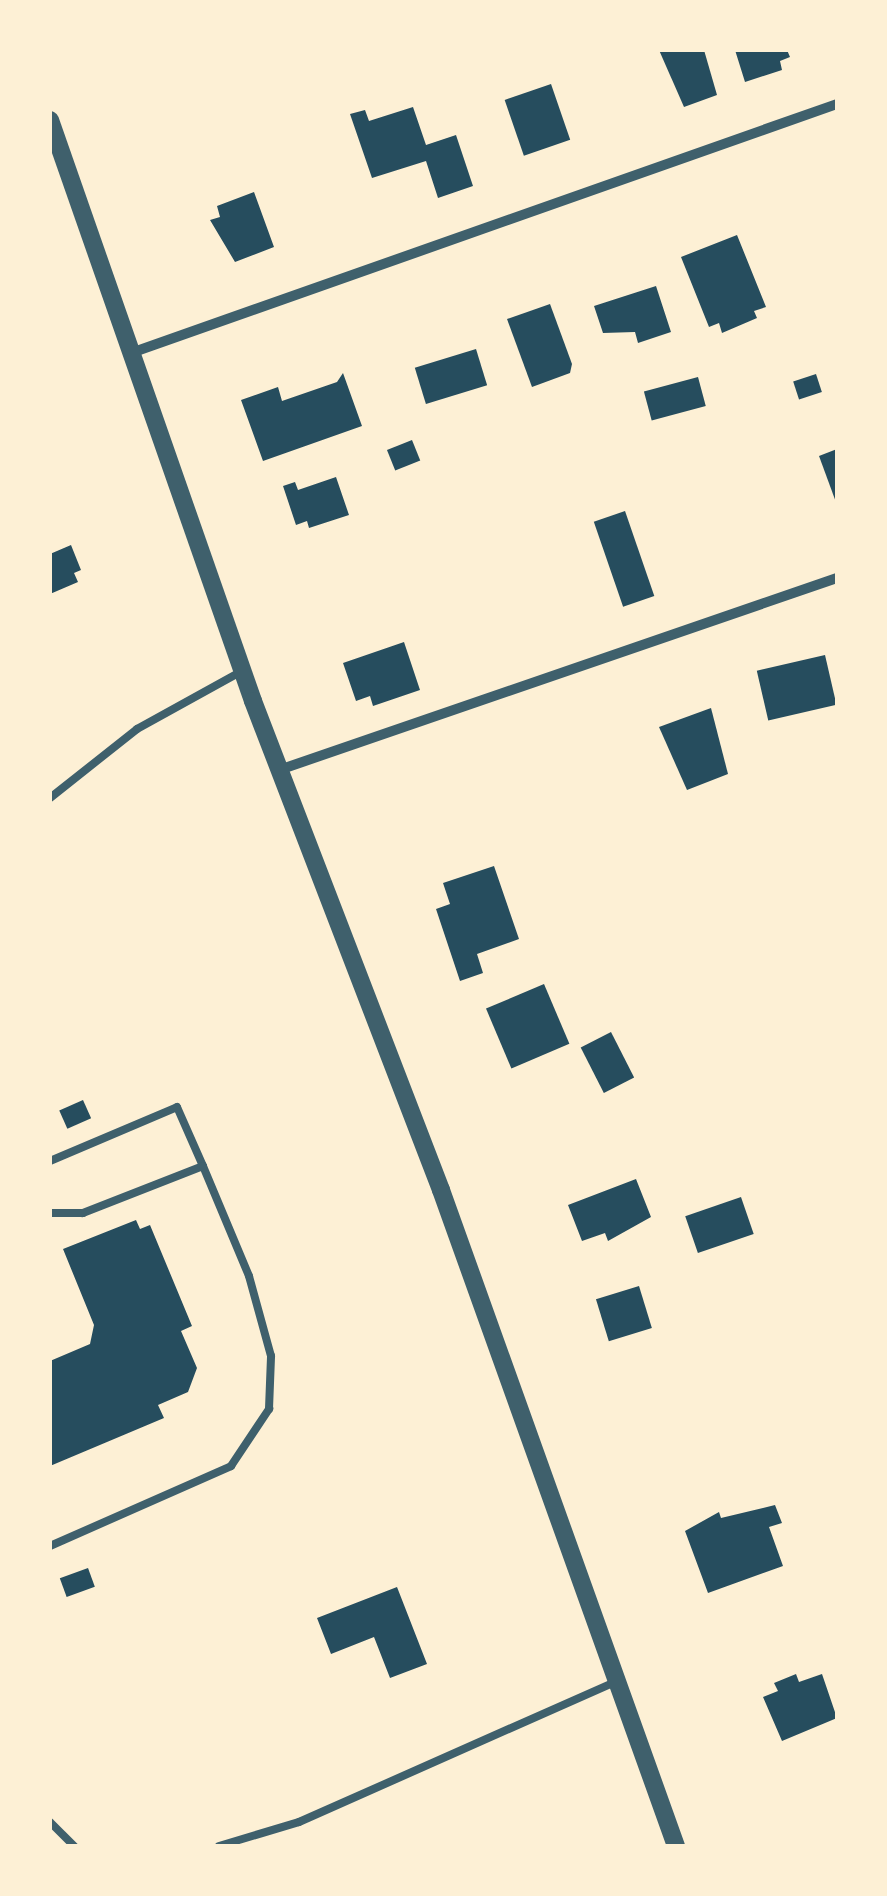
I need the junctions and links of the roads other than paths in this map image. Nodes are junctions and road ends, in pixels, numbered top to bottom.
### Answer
1 (837, 104) edge
2 (50, 120) edge
3 (129, 354) junction
4 (837, 578) edge
5 (242, 671) junction
6 (279, 770) junction
7 (50, 798) edge
8 (50, 1162) edge
9 (204, 1166) junction
10 (50, 1213) edge
11 (50, 1546) edge
12 (615, 1682) junction
13 (50, 1822) edge
14 (74, 1846) edge
15 (219, 1846) edge
16 (676, 1846) edge

1 - 3 street
2 - 3 street
3 - 5 street
4 - 6 street
5 - 6 street
5 - 7 lane
6 - 12 street
8 - 9 lane
9 - 10 lane
9 - 11 lane
12 - 15 lane
12 - 16 street
13 - 14 lane

